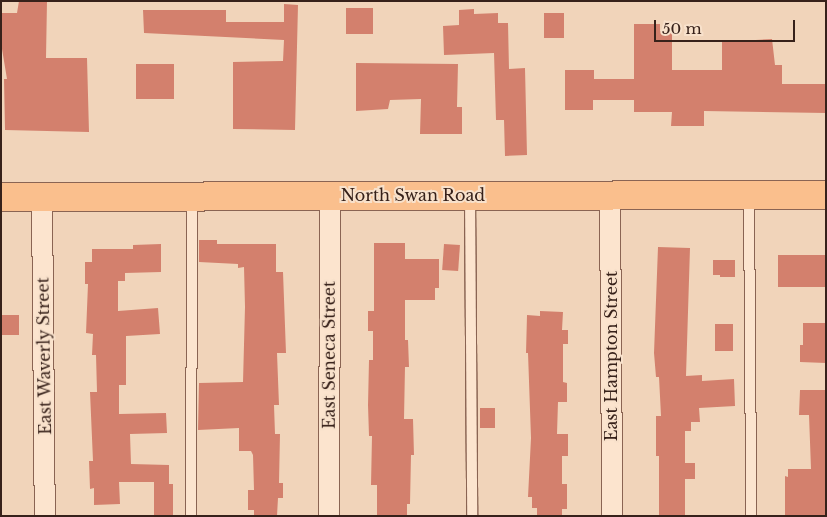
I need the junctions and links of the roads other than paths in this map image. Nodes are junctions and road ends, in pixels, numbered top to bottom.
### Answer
1 (330, 195) junction
2 (470, 195) junction
3 (750, 195) junction
4 (826, 195) edge
5 (192, 196) junction
6 (610, 196) junction
7 (1, 197) edge
8 (42, 197) junction
9 (45, 516) edge
10 (191, 516) edge
11 (329, 516) edge
12 (472, 516) edge
13 (612, 516) edge
14 (751, 516) edge

1 - 2 main road, North Swan Road
1 - 5 main road, North Swan Road
1 - 11 street, East Seneca Street
2 - 6 main road, North Swan Road
2 - 12 lane
3 - 4 main road, North Swan Road
3 - 6 main road, North Swan Road
3 - 14 lane
5 - 8 main road, North Swan Road
5 - 10 lane
6 - 13 street, East Hampton Street
7 - 8 main road, North Swan Road
8 - 9 street, East Waverly Street

